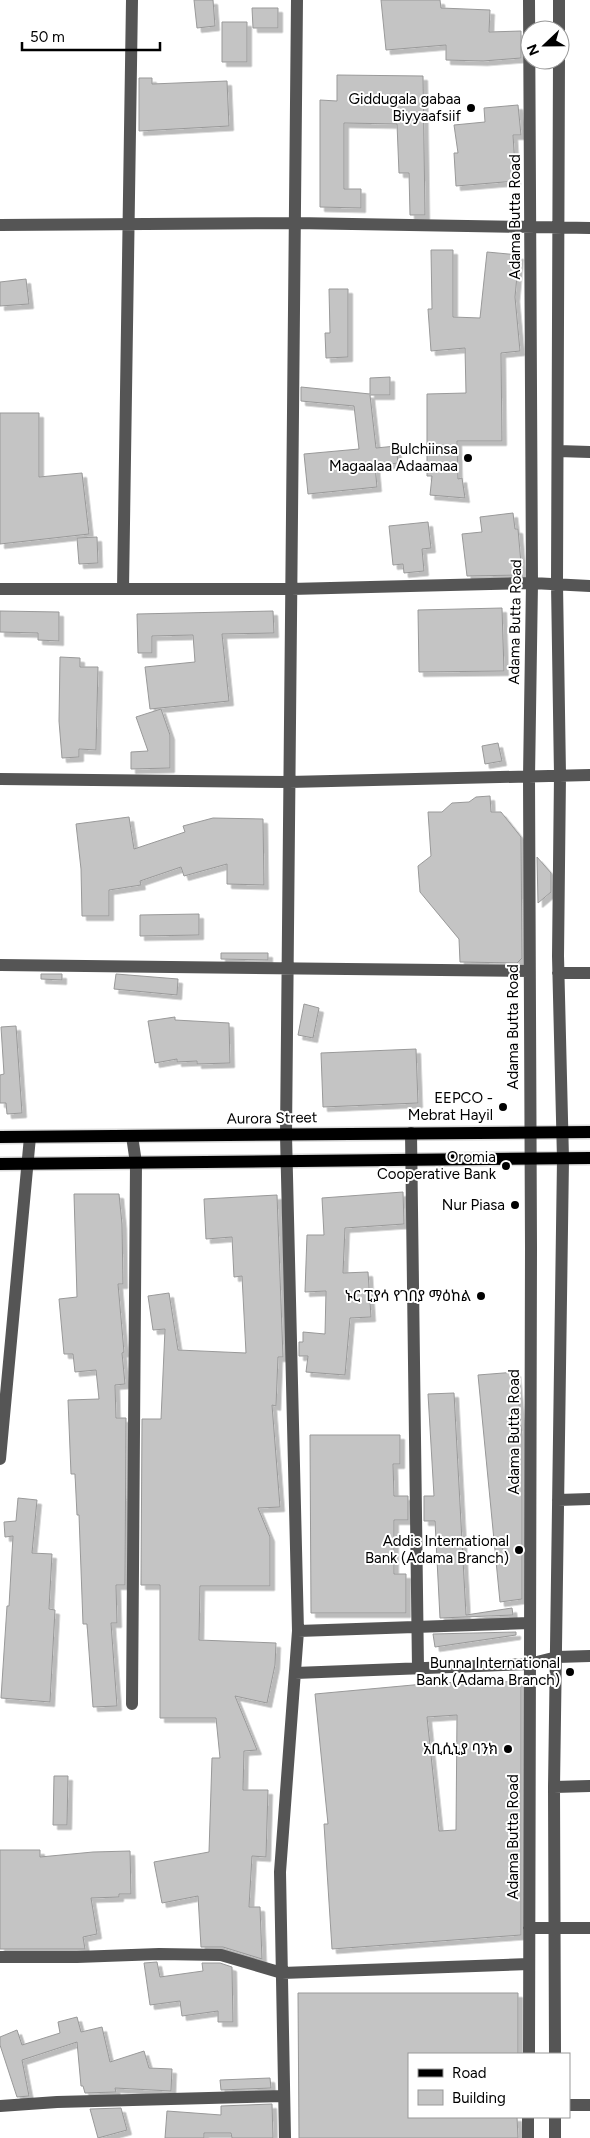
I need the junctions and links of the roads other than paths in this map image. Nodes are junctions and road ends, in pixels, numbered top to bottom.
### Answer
1 (132, 0) edge
2 (297, 0) edge
3 (529, 0) edge
4 (559, 0) edge
5 (559, 20) edge
6 (559, 70) edge
7 (295, 223) junction
8 (129, 224) junction
9 (0, 225) edge
10 (531, 227) junction
11 (560, 228) junction
12 (590, 228) edge
13 (558, 452) junction
14 (590, 452) edge
15 (532, 584) junction
16 (556, 584) junction
17 (590, 586) edge
18 (291, 588) junction
19 (0, 589) edge
20 (123, 589) junction
21 (560, 775) junction
22 (590, 775) edge
23 (529, 777) junction
24 (0, 779) edge
25 (289, 782) junction
26 (0, 965) edge
27 (288, 969) junction
28 (529, 971) junction
29 (558, 973) junction
30 (590, 973) edge
31 (529, 1132) junction
32 (562, 1132) junction
33 (590, 1132) edge
34 (410, 1133) junction
35 (286, 1134) junction
36 (132, 1136) junction
37 (30, 1137) junction
38 (0, 1138) edge
39 (590, 1158) edge
40 (529, 1159) junction
41 (563, 1159) junction
42 (411, 1160) junction
43 (287, 1161) junction
44 (136, 1163) junction
45 (0, 1164) edge
46 (27, 1164) junction
47 (0, 1459) edge
48 (590, 1499) edge
49 (558, 1500) junction
50 (529, 1623) junction
51 (417, 1627) junction
52 (298, 1631) junction
53 (590, 1656) edge
54 (557, 1657) junction
55 (529, 1664) junction
56 (418, 1668) junction
57 (295, 1673) junction
58 (132, 1704) dead end
59 (590, 1786) edge
60 (554, 1787) junction
61 (529, 1928) junction
62 (554, 1928) junction
63 (590, 1928) edge
64 (0, 1957) edge
65 (529, 1964) junction
66 (282, 1974) junction
67 (528, 2053) edge
68 (555, 2053) edge
69 (284, 2096) junction
70 (590, 2104) edge
71 (570, 2105) edge
72 (0, 2106) edge
73 (528, 2118) edge
74 (555, 2118) edge
75 (285, 2138) edge
76 (528, 2138) edge
77 (555, 2138) edge

1 - 8 street
2 - 7 street
3 - 10 street, Adama Butta Road
4 - 5 street
6 - 11 street
7 - 8 street
7 - 10 street
7 - 18 street
8 - 9 street
8 - 20 street
10 - 11 street
10 - 15 street, Adama Butta Road
11 - 12 street
11 - 13 street
13 - 14 street
13 - 16 street
15 - 16 street
15 - 18 street
15 - 23 street, Adama Butta Road
16 - 17 street
16 - 21 street
18 - 20 street
18 - 25 street
19 - 20 street
21 - 22 street
21 - 23 street
21 - 29 street
23 - 25 street
23 - 28 street, Adama Butta Road
24 - 25 street
25 - 27 street
26 - 27 street
27 - 28 street
27 - 35 street
28 - 31 street, Adama Butta Road
29 - 30 street
29 - 32 street
31 - 32 main road, Aurora Street
31 - 34 main road, Aurora Street
31 - 40 street, Adama Butta Road
32 - 33 main road, Aurora Street
32 - 41 street
34 - 35 main road, Aurora Street
34 - 42 street
35 - 36 main road, Aurora Street
35 - 43 street
36 - 37 main road, Aurora Street
36 - 44 street
37 - 38 main road, Aurora Street
37 - 46 street
39 - 41 main road
40 - 41 main road
40 - 42 main road
40 - 50 street, Adama Butta Road
41 - 49 street
42 - 43 main road
42 - 51 street
43 - 44 main road
43 - 52 street
44 - 46 main road
44 - 58 street
45 - 46 main road
46 - 47 street
48 - 49 street
49 - 54 street
50 - 51 street
50 - 55 street, Adama Butta Road
51 - 52 street
51 - 56 street
52 - 57 street
53 - 54 street
54 - 55 street
54 - 60 street
55 - 56 street
55 - 61 street, Adama Butta Road
56 - 57 street
57 - 66 street
59 - 60 street
60 - 62 street
61 - 62 street
61 - 65 street, Adama Butta Road
62 - 63 street
62 - 68 street
64 - 66 street
65 - 66 street
65 - 67 street, Adama Butta Road
66 - 69 street
69 - 72 street
69 - 75 street
70 - 71 street
73 - 76 street
74 - 77 street

